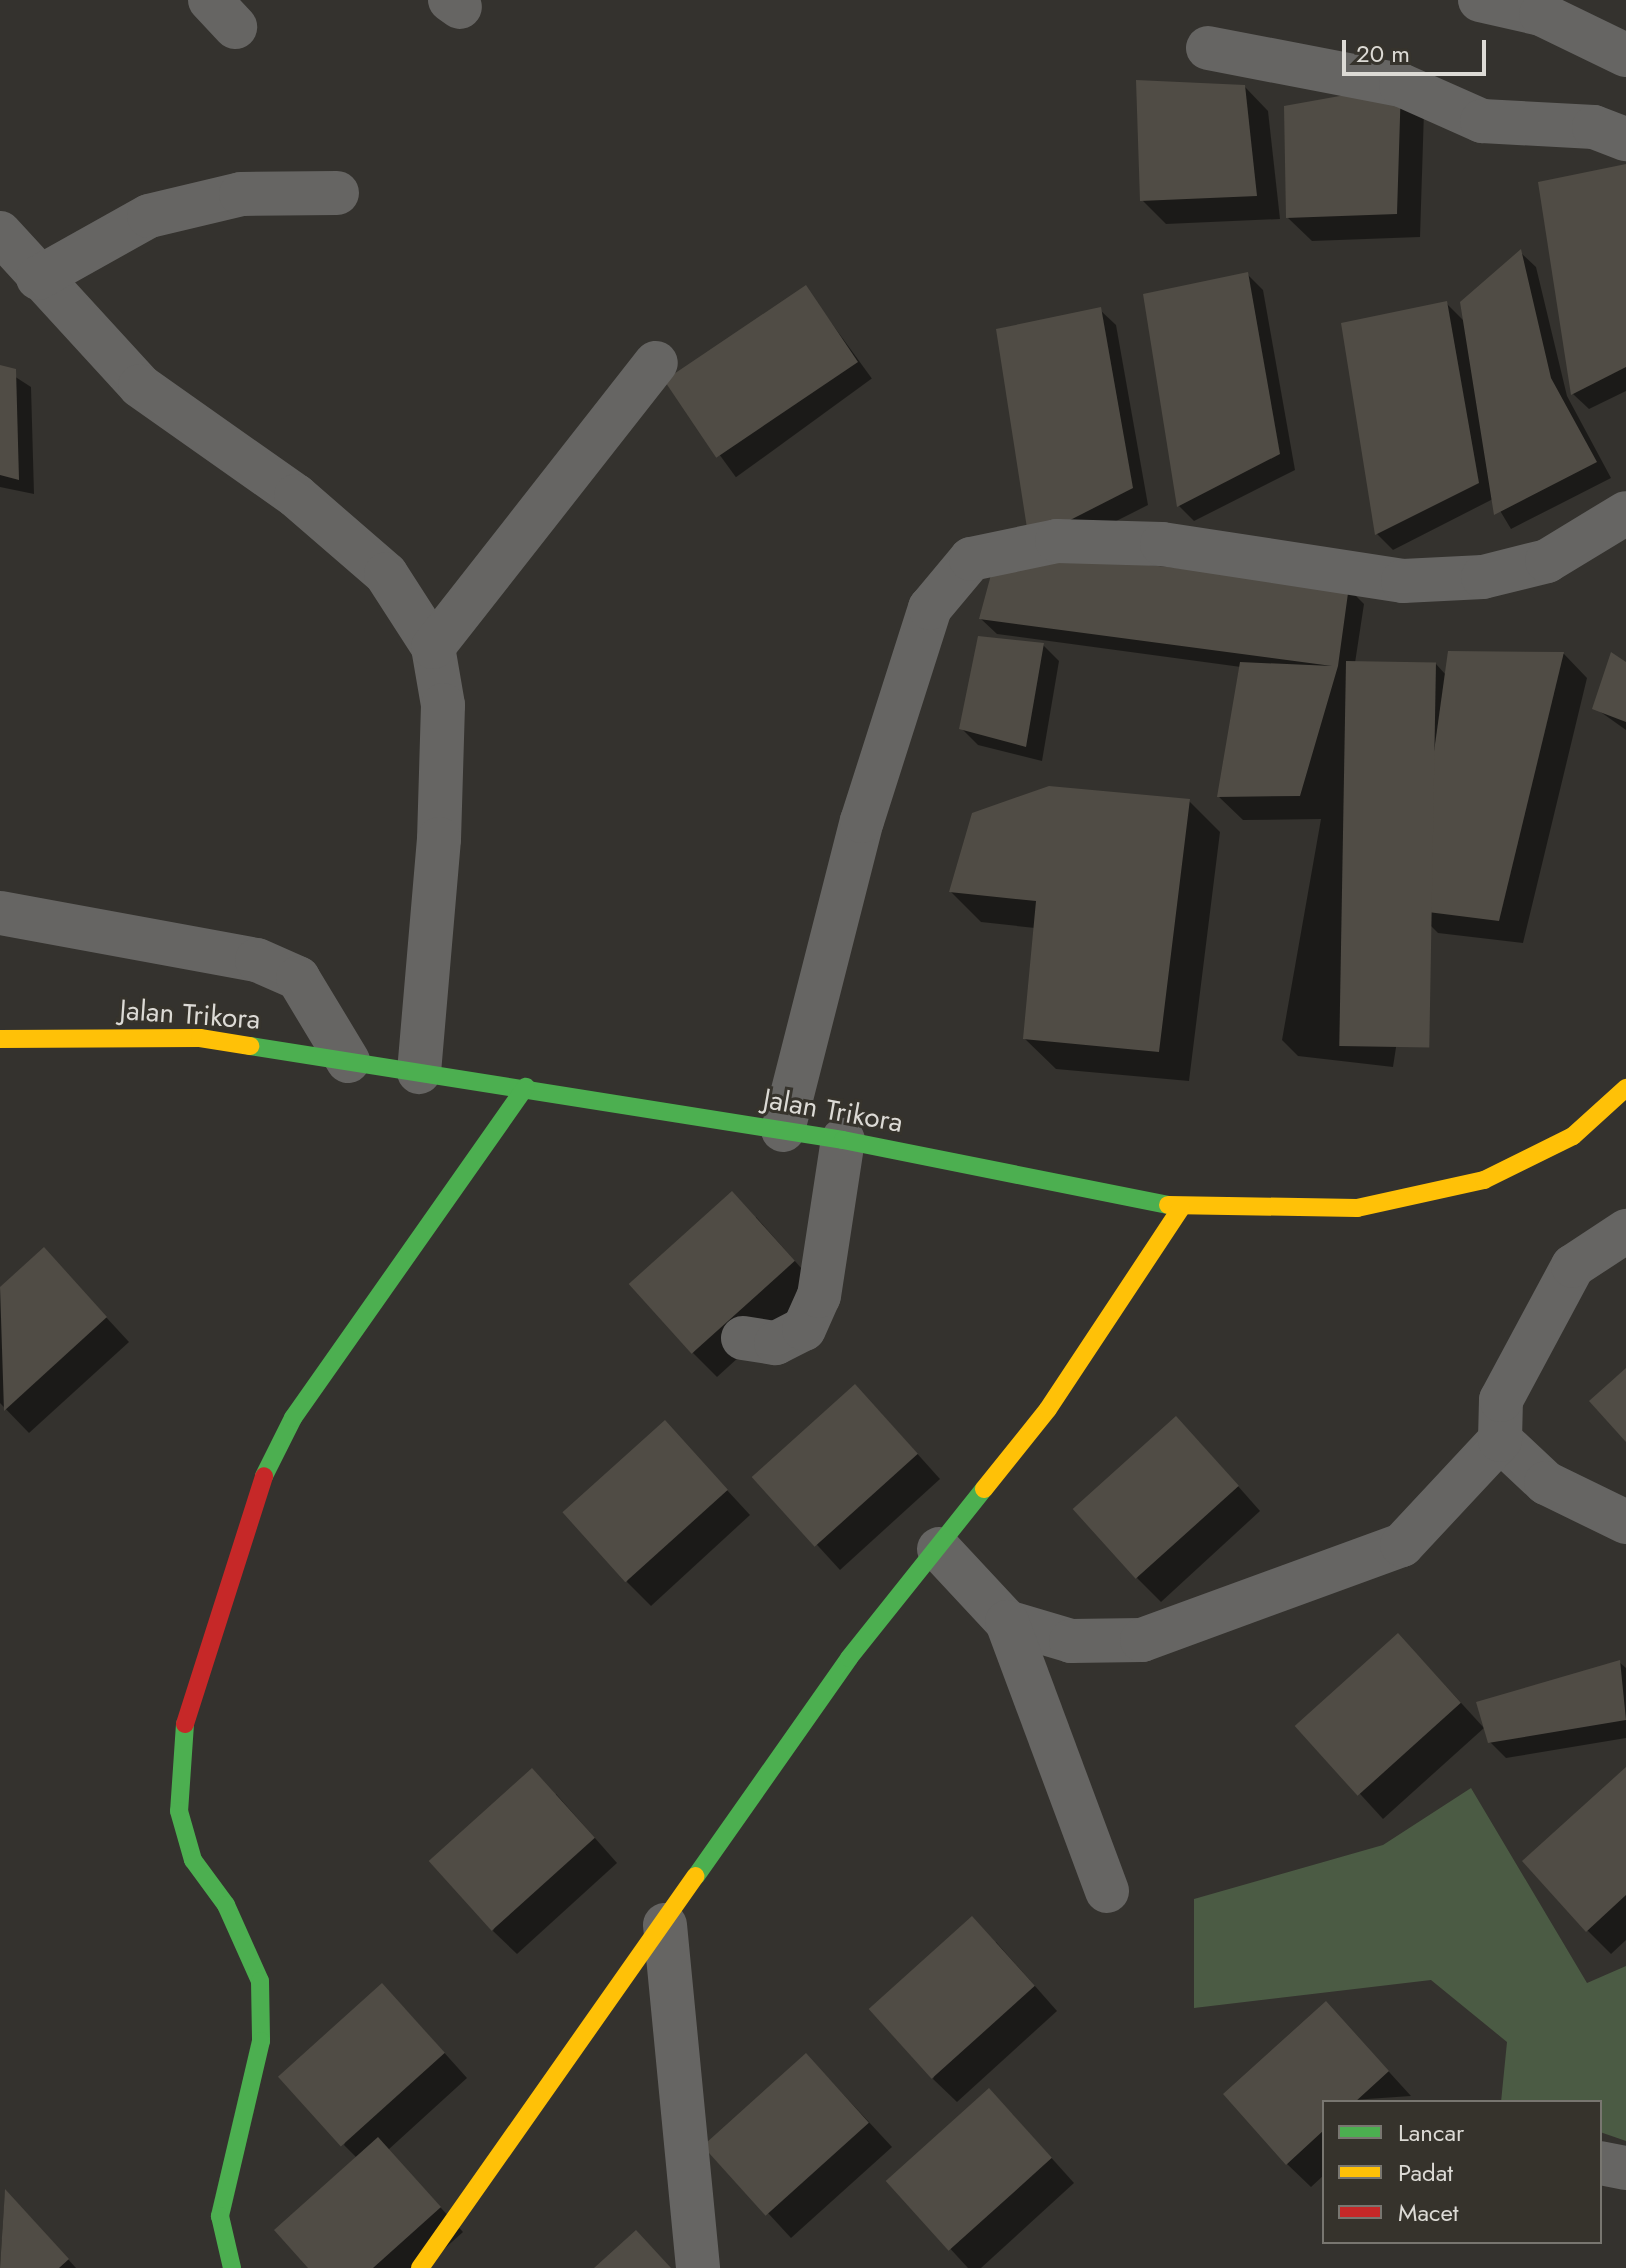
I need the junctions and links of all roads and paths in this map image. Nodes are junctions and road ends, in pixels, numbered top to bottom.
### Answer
1 (1480, 0) edge
2 (1208, 48) dead end
3 (1626, 55) edge
4 (1626, 139) edge
5 (337, 193) dead end
6 (0, 233) edge
7 (38, 278) junction
8 (656, 363) dead end
9 (1626, 513) edge
10 (433, 647) junction
11 (0, 913) edge
12 (0, 1039) edge
13 (348, 1061) junction
14 (419, 1072) junction
15 (526, 1087) junction
16 (1626, 1088) edge
17 (783, 1130) junction
18 (843, 1140) junction
19 (1181, 1208) junction
20 (1626, 1231) edge
21 (743, 1338) dead end
22 (1500, 1440) junction
23 (1626, 1522) edge
24 (939, 1549) junction
25 (1007, 1622) junction
26 (1107, 1891) dead end
27 (665, 1925) junction
28 (1602, 2163) edge
29 (1626, 2168) edge
30 (232, 2268) edge
31 (420, 2268) edge
32 (698, 2268) edge

1 - 3 street
2 - 4 street
5 - 7 street
6 - 7 street
7 - 10 street
8 - 10 street
9 - 17 street
10 - 14 street
11 - 13 street
12 - 13 street, Jalan Trikora
13 - 14 street, Jalan Trikora
14 - 15 street, Jalan Trikora
15 - 17 street, Jalan Trikora
15 - 30 street
16 - 19 street, Jalan Trikora
17 - 18 street, Jalan Trikora
18 - 19 street, Jalan Trikora
18 - 21 street
19 - 24 street
20 - 22 street
22 - 23 street
22 - 25 street
24 - 25 street
24 - 27 street
25 - 26 street
27 - 31 street
27 - 32 street
28 - 29 street

